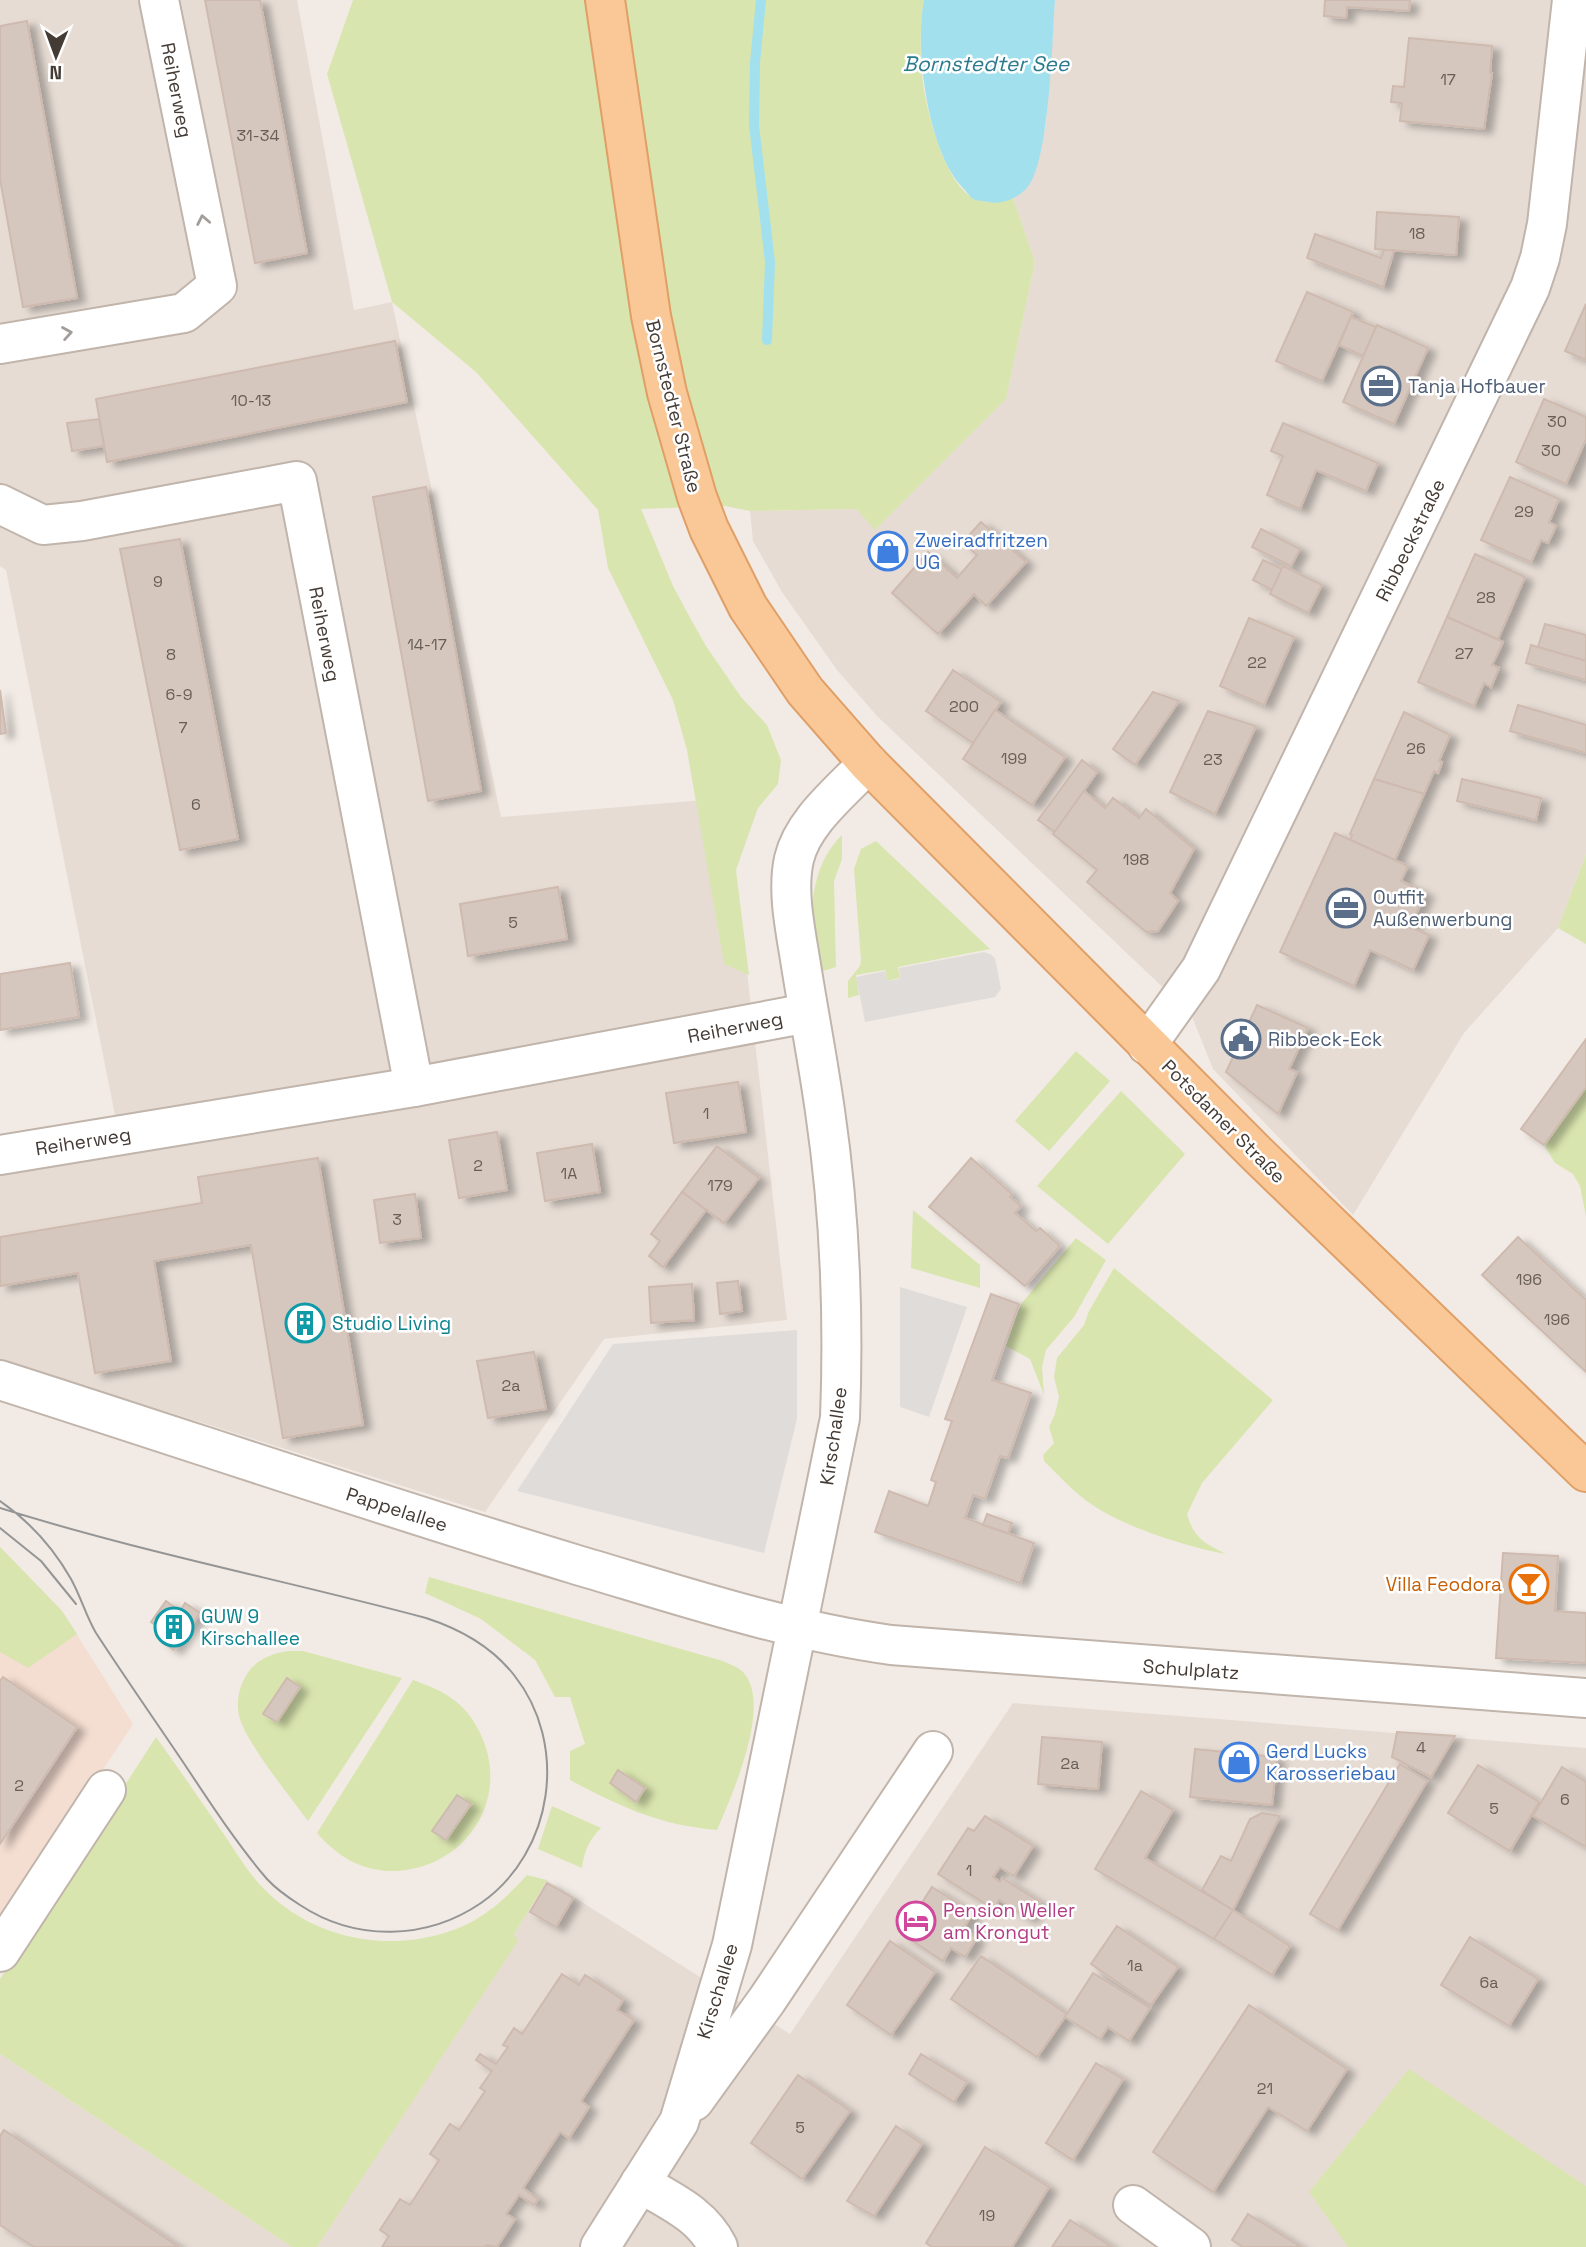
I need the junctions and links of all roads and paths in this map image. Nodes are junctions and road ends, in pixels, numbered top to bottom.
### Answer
1 (159, 0) edge
2 (605, 0) edge
3 (1572, 0) edge
4 (0, 344) edge
5 (0, 504) edge
6 (868, 764) junction
7 (808, 1013) junction
8 (1147, 1045) junction
9 (414, 1087) junction
10 (0, 1155) edge
11 (0, 1380) edge
12 (1586, 1472) edge
13 (797, 1628) junction
14 (1586, 1698) edge
15 (933, 1751) dead end
16 (106, 1790) dead end
17 (0, 1952) edge
18 (679, 2122) junction
19 (640, 2183) junction
20 (1133, 2205) dead end
21 (600, 2247) edge
22 (718, 2247) edge
23 (1191, 2247) edge

4 -> 1 street, Reiherweg
2 - 6 main road, Bornstedter Straße
3 - 8 street, Ribbeckstraße
5 - 9 street, Reiherweg
6 - 7 street, Kirschallee
6 - 8 main road, Potsdamer Straße
7 - 9 street, Reiherweg
7 - 13 street, Kirschallee
8 - 12 main road, Potsdamer Straße
9 - 10 street, Reiherweg
11 - 13 street, Pappelallee
13 - 14 street, Schulplatz
13 - 18 street, Kirschallee
15 - 18 street, Kirschallee
16 - 17 street
18 - 19 street, Kirschallee
19 - 21 street, Kirschallee
19 - 22 street
20 - 23 street

